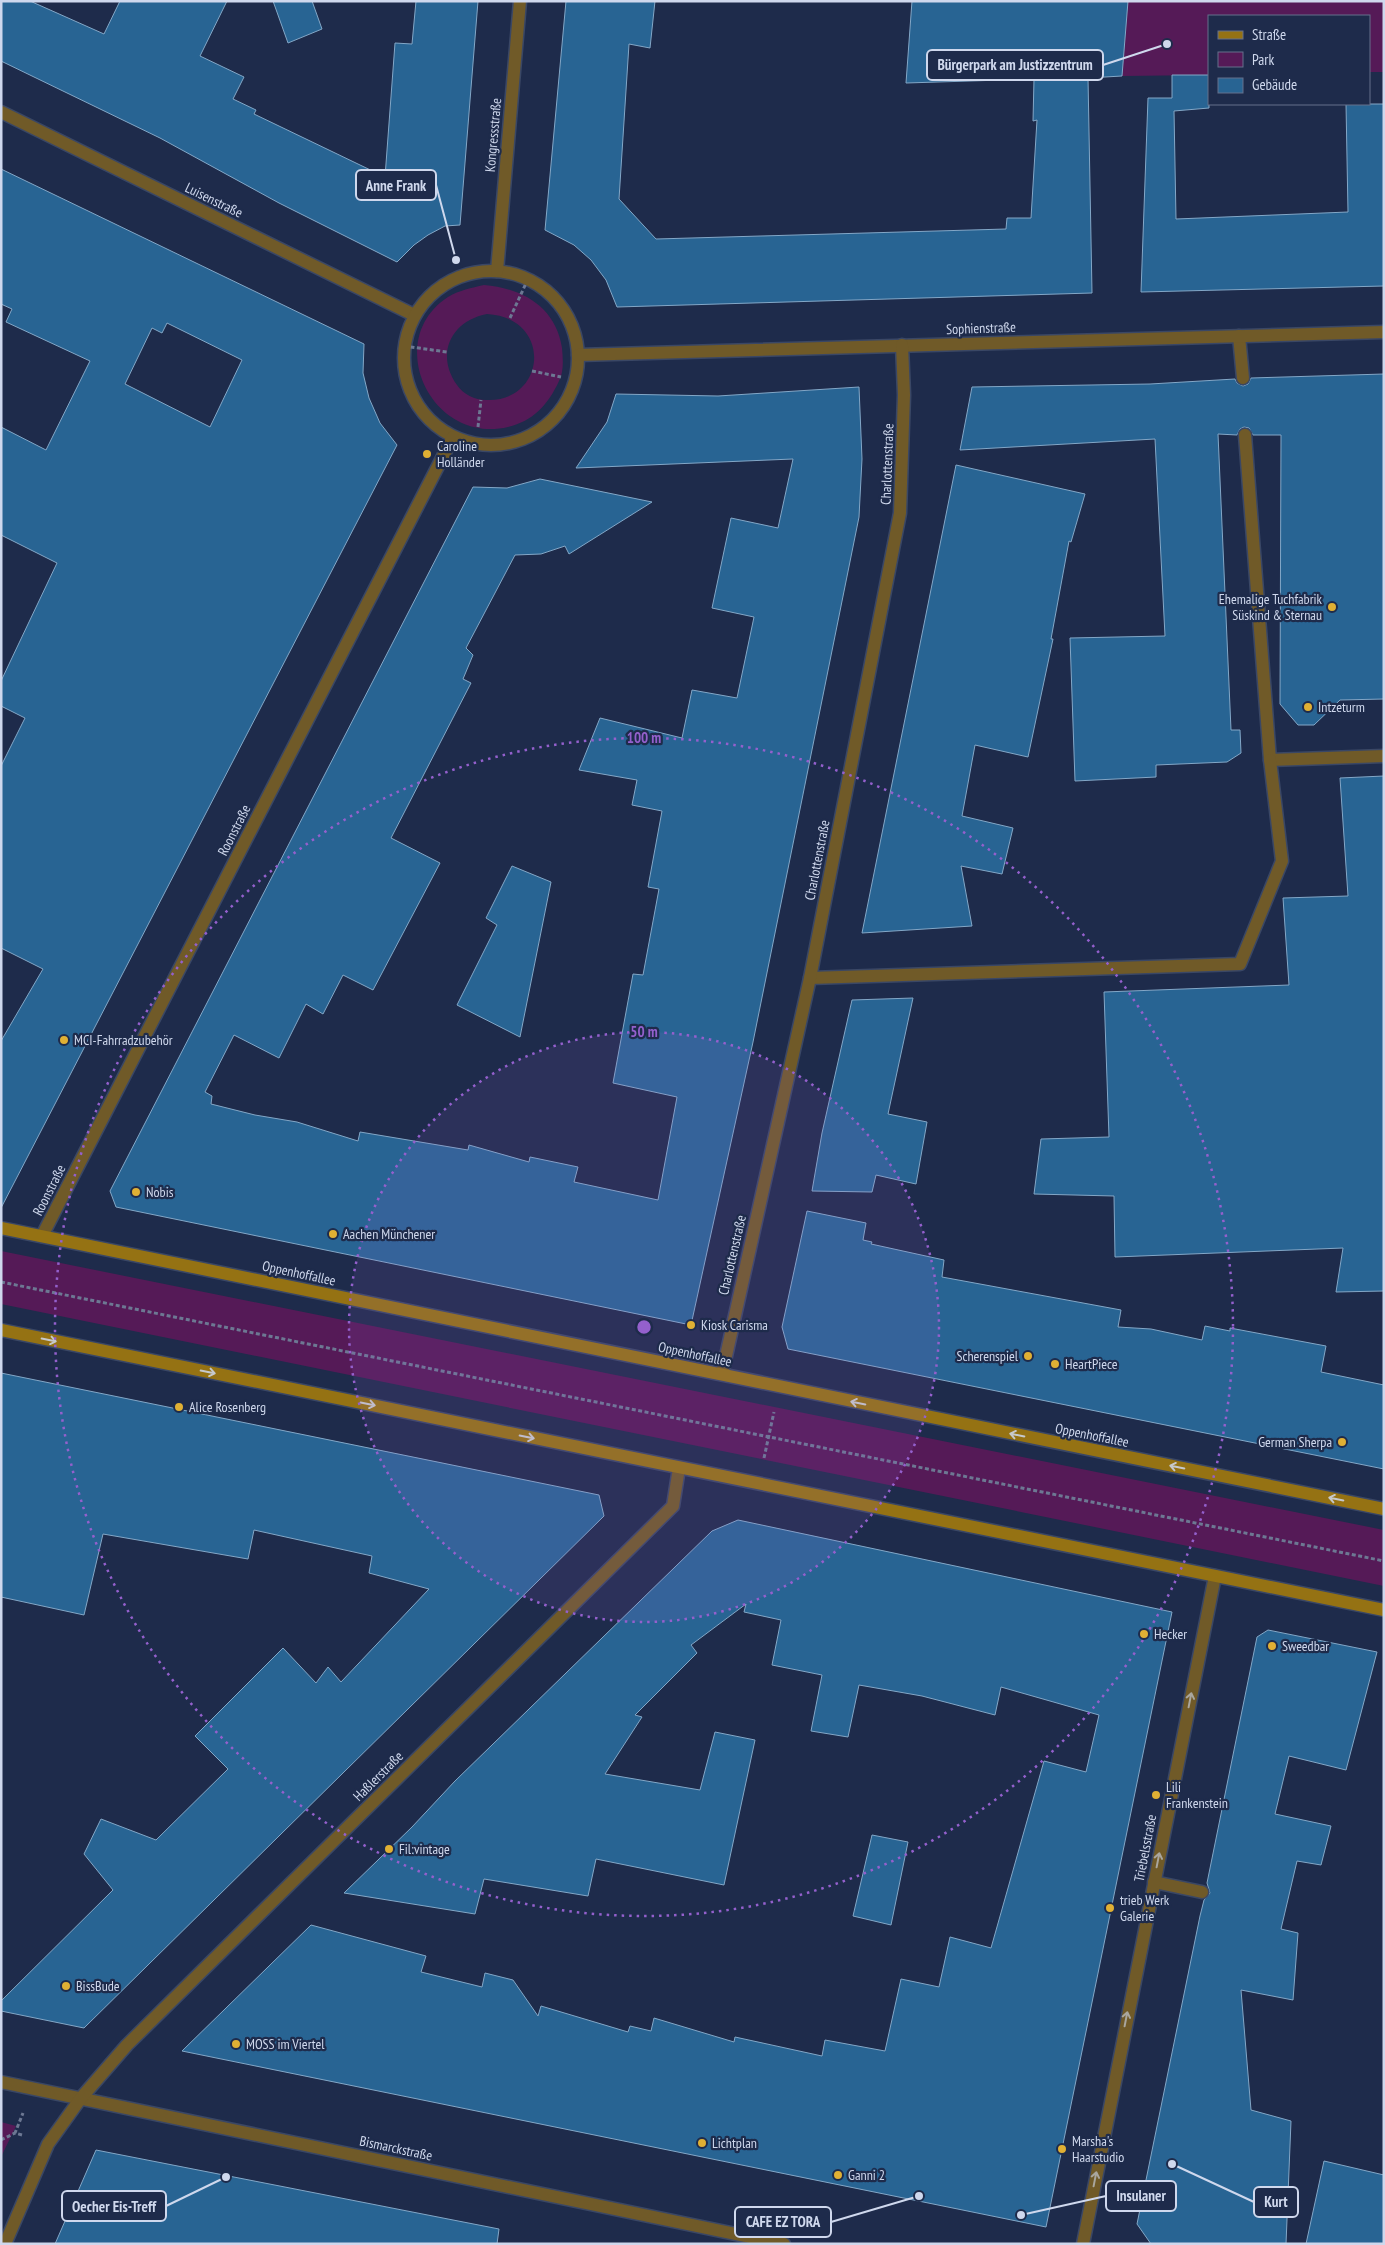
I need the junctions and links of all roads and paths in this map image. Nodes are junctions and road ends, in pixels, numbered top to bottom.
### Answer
1 (520, 1) edge
2 (1, 112) edge
3 (497, 271) junction
4 (528, 279) junction
5 (414, 316) junction
6 (510, 318) dead end
7 (1384, 332) edge
8 (1239, 336) junction
9 (902, 345) junction
10 (404, 346) junction
11 (447, 352) dead end
12 (578, 355) junction
13 (532, 371) dead end
14 (1243, 378) dead end
15 (576, 380) junction
16 (481, 400) dead end
17 (1245, 435) dead end
18 (452, 437) junction
19 (475, 445) junction
20 (1384, 756) edge
21 (1270, 760) junction
22 (810, 978) junction
23 (1, 1228) edge
24 (42, 1236) junction
25 (1, 1282) edge
26 (1, 1330) edge
27 (722, 1374) junction
28 (780, 1387) junction
29 (768, 1437) junction
30 (679, 1468) junction
31 (759, 1483) junction
32 (1384, 1508) edge
33 (1384, 1561) edge
34 (1215, 1576) junction
35 (1384, 1610) edge
36 (1154, 1882) junction
37 (1202, 1892) dead end
38 (1, 2082) edge
39 (81, 2098) junction
40 (15, 2133) dead end
41 (1, 2140) edge
42 (748, 2240) edge
43 (4, 2244) edge
44 (784, 2244) edge
45 (1084, 2244) edge

1 - 3 street, Kongressstraße
2 - 5 street, Luisenstraße
3 - 4 street
3 - 5 street
4 - 6 path
4 - 12 street
5 - 10 street
7 - 8 street, Sophienstraße
8 - 9 street, Sophienstraße
8 - 14 street
9 - 12 street, Sophienstraße
9 - 22 street, Charlottenstraße
10 - 11 path
10 - 18 street
12 - 15 street
13 - 15 path
15 - 19 street
16 - 19 path
17 - 21 street
18 - 19 street
18 - 24 street, Roonstraße
20 - 21 street
21 - 22 street
22 - 27 street, Charlottenstraße
23 - 24 street, Oppenhoffallee
24 - 27 street, Oppenhoffallee
25 - 29 path
26 -> 30 street
27 - 28 street, Oppenhoffallee
28 - 29 path
32 -> 28 street, Oppenhoffallee
29 - 31 path
29 - 33 path
30 - 31 street
30 - 39 street, Haßlerstraße
31 - 34 street
34 - 35 street
36 -> 34 street, Triebelsstraße
36 - 37 street
45 -> 36 street, Triebelsstraße
38 - 39 street, Bismarckstraße
39 - 42 street, Bismarckstraße
39 - 43 street, Haßlerstraße
40 - 41 path
42 - 44 street, Bismarckstraße

